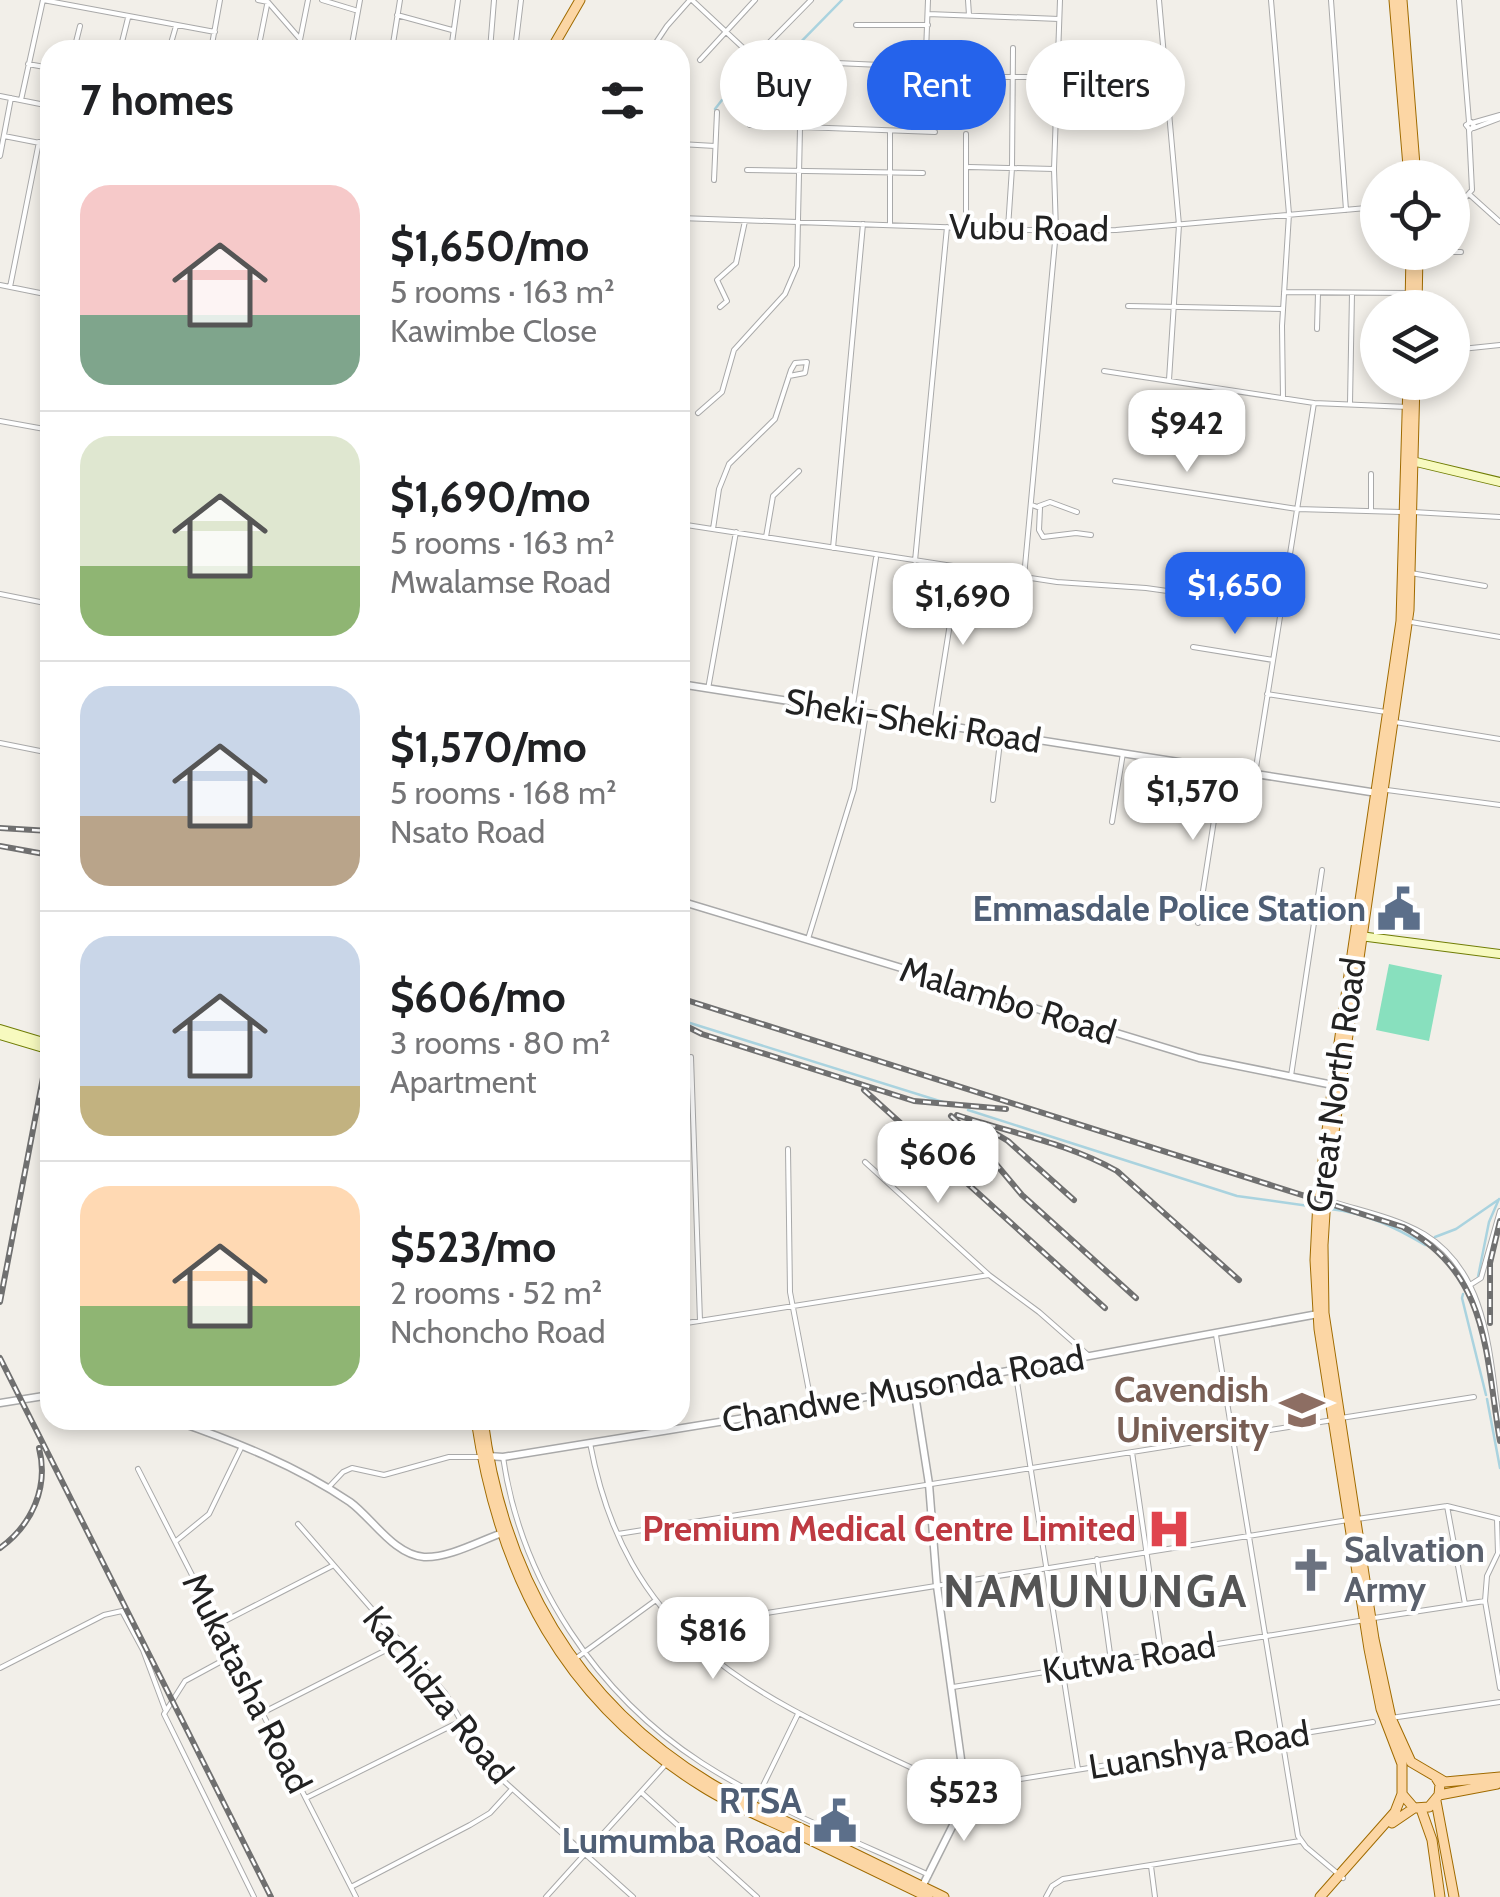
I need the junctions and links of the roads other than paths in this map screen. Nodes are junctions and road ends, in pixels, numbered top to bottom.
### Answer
1 (43, 0) edge
2 (220, 0) edge
3 (258, 0) edge
4 (308, 0) edge
5 (322, 0) edge
6 (360, 0) edge
7 (400, 0) edge
8 (458, 0) edge
9 (494, 0) edge
10 (521, 0) edge
11 (583, 0) edge
12 (691, 0) edge
13 (755, 0) edge
14 (811, 0) edge
15 (928, 0) edge
16 (968, 0) edge
17 (1060, 0) edge
18 (1158, 0) edge
19 (1272, 0) edge
20 (1331, 0) edge
21 (1398, 0) edge
22 (1459, 0) edge
23 (268, 1) edge
24 (358, 11) junction
25 (397, 14) junction
26 (928, 14) junction
27 (969, 16) junction
28 (128, 18) junction
29 (1059, 19) junction
30 (856, 24) dead end
31 (80, 26) dead end
32 (176, 26) junction
33 (928, 26) junction
34 (452, 30) junction
35 (214, 32) junction
36 (724, 32) junction
37 (300, 39) joint
38 (76, 40) edge
39 (122, 40) edge
40 (172, 40) edge
41 (213, 40) edge
42 (260, 40) edge
43 (352, 40) edge
44 (393, 40) edge
45 (452, 40) edge
46 (491, 40) edge
47 (516, 40) edge
48 (560, 40) edge
49 (658, 40) edge
50 (733, 40) edge
51 (772, 40) edge
52 (927, 40) edge
53 (1058, 40) edge
54 (1162, 40) edge
55 (1014, 48) dead end
56 (700, 60) dead end
57 (28, 64) junction
58 (40, 66) edge
59 (1006, 76) edge
60 (1014, 76) junction
61 (1026, 76) edge
62 (0, 96) edge
63 (11, 98) junction
64 (21, 100) junction
65 (40, 104) edge
66 (716, 112) dead end
67 (1500, 116) edge
68 (1471, 126) junction
69 (800, 130) edge
70 (845, 130) edge
71 (923, 130) joint
72 (1055, 130) edge
73 (1171, 130) edge
74 (890, 132) junction
75 (934, 132) dead end
76 (966, 134) dead end
77 (4, 136) junction
78 (38, 142) joint
79 (690, 145) edge
80 (715, 146) junction
81 (0, 156) edge
82 (1411, 160) edge
83 (967, 166) junction
84 (1012, 168) junction
85 (1054, 169) junction
86 (747, 170) dead end
87 (798, 172) junction
88 (890, 174) junction
89 (923, 174) dead end
90 (714, 180) dead end
91 (1470, 192) edge
92 (1470, 196) edge
93 (1360, 209) edge
94 (1346, 210) junction
95 (1289, 214) junction
96 (690, 218) edge
97 (745, 220) junction
98 (798, 222) junction
99 (1500, 222) edge
100 (863, 224) junction
101 (1179, 224) junction
102 (890, 225) junction
103 (948, 227) junction
104 (966, 228) junction
105 (1008, 229) junction
106 (1056, 231) junction
107 (0, 285) edge
108 (10, 287) junction
109 (1284, 292) junction
110 (1318, 292) junction
111 (40, 293) edge
112 (1352, 293) junction
113 (1360, 293) edge
114 (1128, 306) dead end
115 (1175, 307) junction
116 (720, 308) dead end
117 (1283, 309) junction
118 (1318, 328) dead end
119 (1500, 346) edge
120 (1470, 348) edge
121 (1104, 371) dead end
122 (790, 376) dead end
123 (1169, 380) junction
124 (1283, 398) junction
125 (1409, 400) edge
126 (1412, 400) edge
127 (1314, 403) junction
128 (1350, 405) junction
129 (1408, 407) junction
130 (698, 413) dead end
131 (0, 420) edge
132 (40, 428) edge
133 (1411, 461) junction
134 (798, 470) dead end
135 (1371, 474) dead end
136 (1115, 481) dead end
137 (1500, 482) edge
138 (1036, 505) junction
139 (1297, 509) junction
140 (1371, 511) junction
141 (1077, 512) dead end
142 (1409, 512) junction
143 (1500, 517) edge
144 (690, 526) edge
145 (713, 529) junction
146 (736, 532) junction
147 (1092, 536) dead end
148 (766, 537) junction
149 (833, 548) junction
150 (876, 555) junction
151 (915, 561) junction
152 (959, 568) junction
153 (1411, 574) junction
154 (1024, 577) junction
155 (1485, 586) dead end
156 (0, 594) edge
157 (40, 602) edge
158 (1281, 607) junction
159 (1404, 621) junction
160 (1500, 637) edge
161 (1193, 646) dead end
162 (1273, 660) junction
163 (690, 685) edge
164 (708, 688) junction
165 (1267, 694) junction
166 (852, 711) junction
167 (866, 713) junction
168 (1392, 717) junction
169 (934, 724) junction
170 (1001, 734) junction
171 (1500, 739) edge
172 (0, 743) edge
173 (40, 750) edge
174 (1123, 753) junction
175 (1222, 768) junction
176 (1254, 774) junction
177 (1380, 793) junction
178 (993, 800) dead end
179 (1500, 805) edge
180 (1112, 822) dead end
181 (1322, 870) dead end
182 (690, 905) edge
183 (1198, 923) dead end
184 (1360, 935) junction
185 (808, 940) junction
186 (1500, 954) edge
187 (0, 1032) edge
188 (40, 1044) edge
189 (691, 1057) dead end
190 (1292, 1076) junction
191 (1336, 1085) junction
192 (788, 1149) dead end
193 (865, 1162) dead end
194 (1325, 1199) junction
195 (1500, 1211) edge
196 (989, 1275) junction
197 (1470, 1285) junction
198 (795, 1307) junction
199 (1320, 1314) junction
200 (700, 1320) junction
201 (690, 1322) edge
202 (1216, 1335) junction
203 (1088, 1355) junction
204 (1015, 1369) junction
205 (914, 1388) junction
206 (1474, 1397) dead end
207 (40, 1398) edge
208 (0, 1404) edge
209 (812, 1406) junction
210 (1336, 1419) junction
211 (690, 1426) edge
212 (1500, 1427) edge
213 (200, 1430) edge
214 (481, 1430) edge
215 (668, 1430) edge
216 (1234, 1436) junction
217 (590, 1443) junction
218 (242, 1446) junction
219 (1132, 1452) junction
220 (485, 1456) junction
221 (503, 1457) junction
222 (1030, 1468) junction
223 (138, 1469) dead end
224 (928, 1484) junction
225 (328, 1488) junction
226 (1447, 1506) junction
227 (1498, 1518) edge
228 (1352, 1520) junction
229 (298, 1524) dead end
230 (519, 1526) junction
231 (503, 1532) junction
232 (618, 1534) junction
233 (1250, 1536) junction
234 (176, 1542) junction
235 (1147, 1551) junction
236 (1097, 1558) junction
237 (332, 1566) junction
238 (1046, 1566) junction
239 (936, 1586) junction
240 (656, 1600) junction
241 (1485, 1601) junction
242 (1465, 1604) junction
243 (1368, 1619) junction
244 (217, 1625) junction
245 (1267, 1636) junction
246 (400, 1643) junction
247 (696, 1644) junction
248 (584, 1652) junction
249 (1162, 1653) junction
250 (233, 1655) junction
251 (574, 1660) junction
252 (1111, 1661) junction
253 (0, 1668) edge
254 (1062, 1669) junction
255 (953, 1686) junction
256 (1500, 1688) edge
257 (1500, 1702) edge
258 (165, 1709) junction
259 (262, 1713) junction
260 (798, 1714) junction
261 (1391, 1718) junction
262 (461, 1721) junction
263 (1373, 1722) dead end
264 (1282, 1736) junction
265 (670, 1760) junction
266 (1078, 1769) junction
267 (1422, 1770) junction
268 (1433, 1774) junction
269 (1500, 1780) edge
270 (1402, 1782) junction
271 (1476, 1784) junction
272 (965, 1788) junction
273 (512, 1789) junction
274 (641, 1792) junction
275 (1402, 1794) junction
276 (759, 1795) junction
277 (306, 1798) junction
278 (1438, 1799) junction
279 (753, 1806) junction
280 (1418, 1808) junction
281 (1300, 1840) junction
282 (584, 1854) junction
283 (1151, 1866) junction
284 (929, 1875) junction
285 (1341, 1877) junction
286 (351, 1886) junction
287 (923, 1892) edge
288 (254, 1897) edge
289 (356, 1897) edge
290 (546, 1897) edge
291 (632, 1897) edge
292 (757, 1897) edge
293 (944, 1897) edge
294 (1046, 1897) edge
295 (1155, 1897) edge
296 (1323, 1897) edge
297 (1440, 1897) edge
298 (1454, 1897) edge

1 - 28 street
1 - 57 street
2 - 35 street
3 - 23 street
4 - 37 street
5 - 24 street
6 - 24 street
7 - 25 street
8 - 34 street
9 - 46 street
10 - 47 street
11 - 48 main road
12 - 36 street
12 - 49 street
13 - 36 street
14 - 51 street
15 - 26 street
16 - 27 street
17 - 29 street
18 - 54 street
19 - 95 street
20 - 94 street
21 - 82 main road
22 - 68 street
23 - 37 street
23 - 42 street
24 - 43 street
25 - 34 street
25 - 44 street
26 - 27 street
26 - 33 street
27 - 29 street
28 - 32 street
28 - 39 street
29 - 53 street
30 - 33 street
31 - 38 street
32 - 35 street
32 - 40 street
33 - 52 street
34 - 45 street
35 - 41 street
36 - 50 street
36 - 56 street
55 - 60 street
57 - 58 street
57 - 64 street
59 - 60 street
60 - 61 street
60 - 84 street
62 - 63 street
63 - 64 street
63 - 77 street
64 - 65 street
66 - 80 street
67 - 68 street
68 - 91 street
69 - 87 street
70 - 74 street
71 - 74 street
71 - 75 street
72 - 85 street
73 - 101 street
74 - 88 street
76 - 83 street
77 - 78 street
77 - 81 street
78 - 108 street
79 - 80 street
80 - 90 street
83 - 84 street
83 - 104 street
84 - 85 street
84 - 105 street
85 - 106 street
86 - 87 street
87 - 88 street
87 - 98 street
88 - 89 street
88 - 102 street
92 - 99 street
93 - 94 street, Vubu Road
94 - 95 street, Vubu Road
95 - 101 street, Vubu Road
95 - 109 street
96 - 97 street, Vubu Road
97 - 98 street, Vubu Road
97 - 116 street
98 - 100 street, Vubu Road
98 - 130 street
100 - 102 street, Vubu Road
100 - 149 street
101 - 106 street, Vubu Road
101 - 115 street
102 - 103 street, Vubu Road
103 - 104 street, Vubu Road
103 - 151 street
104 - 105 street, Vubu Road
105 - 106 street, Vubu Road
106 - 138 street
107 - 108 street
108 - 111 street
109 - 110 street
109 - 117 street
110 - 112 street
110 - 118 street
112 - 113 street
112 - 128 street
114 - 115 street
115 - 117 street
115 - 123 street
117 - 124 street
119 - 120 street
121 - 123 street
122 - 145 street
123 - 124 street
124 - 127 street
125 - 129 main road, Great North Road
126 - 133 main road, Great North Road
127 - 128 street
127 - 139 street
128 - 129 street
129 - 133 main road, Great North Road
131 - 132 street
133 - 137 main road
133 - 142 main road, Great North Road
134 - 148 street
135 - 140 street
136 - 139 street
138 - 141 street
138 - 147 street
138 - 154 street
139 - 140 street
139 - 158 street
140 - 142 street
142 - 143 street
142 - 153 main road, Great North Road
142 - 159 main road, Great North Road
144 - 145 street
145 - 146 street
146 - 148 street
146 - 164 street
148 - 149 street
149 - 150 street
150 - 151 street
150 - 166 street
151 - 152 street
152 - 154 street
152 - 169 street
153 - 155 street
153 - 159 main road, Great North Road
154 - 158 street
156 - 157 street
158 - 162 street
159 - 160 street
159 - 168 main road, Great North Road
161 - 162 street
162 - 165 street
163 - 164 street, Sheki-Sheki Road
164 - 166 street, Sheki-Sheki Road
165 - 168 street
165 - 176 street
166 - 167 street, Sheki-Sheki Road
167 - 169 street, Sheki-Sheki Road
167 - 185 street
168 - 171 street
168 - 177 main road, Great North Road
169 - 170 street, Sheki-Sheki Road
170 - 174 street, Sheki-Sheki Road
170 - 178 street
172 - 173 street
174 - 175 street, Sheki-Sheki Road
174 - 180 street
175 - 176 street, Sheki-Sheki Road
175 - 183 street
176 - 177 street, Sheki-Sheki Road
177 - 179 street
177 - 184 main road, Great North Road
181 - 190 street
182 - 185 street, Malambo Road
184 - 186 main road
184 - 191 main road, Great North Road
185 - 190 street, Malambo Road
187 - 188 main road
189 - 200 street
190 - 191 street, Malambo Road
191 - 194 main road, Great North Road
191 - 199 main road, Great North Road
192 - 198 street
193 - 196 street
194 - 197 street
194 - 199 main road, Great North Road
195 - 197 street
196 - 198 street
196 - 203 street
197 - 212 street
198 - 200 street
198 - 209 street
199 - 202 street, Chandwe Musonda Road
199 - 210 main road, Great North Road
200 - 201 street
202 - 203 street, Chandwe Musonda Road
202 - 216 street
203 - 204 street, Chandwe Musonda Road
204 - 205 street, Chandwe Musonda Road
204 - 222 street
205 - 209 street, Chandwe Musonda Road
205 - 224 street
206 - 210 street
207 - 208 street
209 - 211 street, Chandwe Musonda Road
210 - 216 street
210 - 228 main road, Great North Road
210 - 228 main road, Great North Road
213 - 218 street
214 - 220 main road
215 - 217 street, Chandwe Musonda Road
216 - 219 street
216 - 233 street
217 - 221 street, Chandwe Musonda Road
217 - 232 street, Luanshya Road
218 - 225 street
218 - 234 street
219 - 222 street
219 - 235 street
220 - 221 street, Chandwe Musonda Road
220 - 225 street
220 - 231 main road
221 - 230 street
222 - 224 street
222 - 238 street
223 - 234 street, Mukatasha Road
224 - 232 street
224 - 239 street
225 - 231 street
226 - 227 street
226 - 228 street
226 - 242 street
227 - 241 street
228 - 233 street
228 - 243 main road, Great North Road
229 - 237 street, Kachidza Road
230 - 231 street
230 - 248 street
231 - 251 main road
231 - 265 main road
232 - 240 street, Luanshya Road
233 - 235 street
233 - 245 street
234 - 244 street, Mukatasha Road
235 - 236 street
235 - 249 street
236 - 238 street
236 - 252 street
237 - 244 street
237 - 246 street, Kachidza Road
238 - 239 street
238 - 254 street
239 - 247 street
239 - 255 street
240 - 247 street, Luanshya Road
240 - 248 street
241 - 242 street, Kutwa Road
241 - 256 street
242 - 243 street, Kutwa Road
243 - 245 street, Kutwa Road
243 - 261 main road, Great North Road
243 - 270 main road, Great North Road
244 - 250 street, Mukatasha Road
245 - 249 street, Kutwa Road
245 - 264 street
246 - 259 street
246 - 262 street, Kachidza Road
247 - 260 street, Luanshya Road
248 - 251 street
248 - 276 street
249 - 252 street, Kutwa Road
250 - 258 street
250 - 259 street, Mukatasha Road
251 - 265 main road
252 - 254 street, Kutwa Road
253 - 258 street
254 - 255 street, Kutwa Road
254 - 266 street
255 - 272 street
257 - 261 street
258 - 288 street
259 - 277 street, Mukatasha Road
260 - 272 street, Luanshya Road
260 - 276 street
261 - 267 main road, Great North Road
262 - 273 street, Kachidza Road
262 - 277 street
263 - 264 street, Luanshya Road
264 - 266 street, Luanshya Road
264 - 281 street
265 - 274 street
265 - 279 main road
265 - 287 main road
266 - 272 street, Luanshya Road
267 - 268 main road
267 - 270 main road
268 - 271 main road
268 - 278 main road
269 - 271 main road
270 - 275 main road
271 - 278 main road
272 - 284 street
273 - 282 street, Kachidza Road
273 - 286 street
274 - 282 street
274 - 292 street
275 - 280 main road
275 - 285 main road
276 - 279 street
276 - 284 street
277 - 286 street, Mukatasha Road
278 - 280 main road
278 - 298 main road
279 - 287 main road
280 - 285 main road
280 - 297 main road
281 - 283 street
281 - 285 street
282 - 290 street
282 - 291 street, Kachidza Road
283 - 294 street
283 - 295 street
284 - 287 street
285 - 296 main road
286 - 289 street, Mukatasha Road
287 - 293 main road

